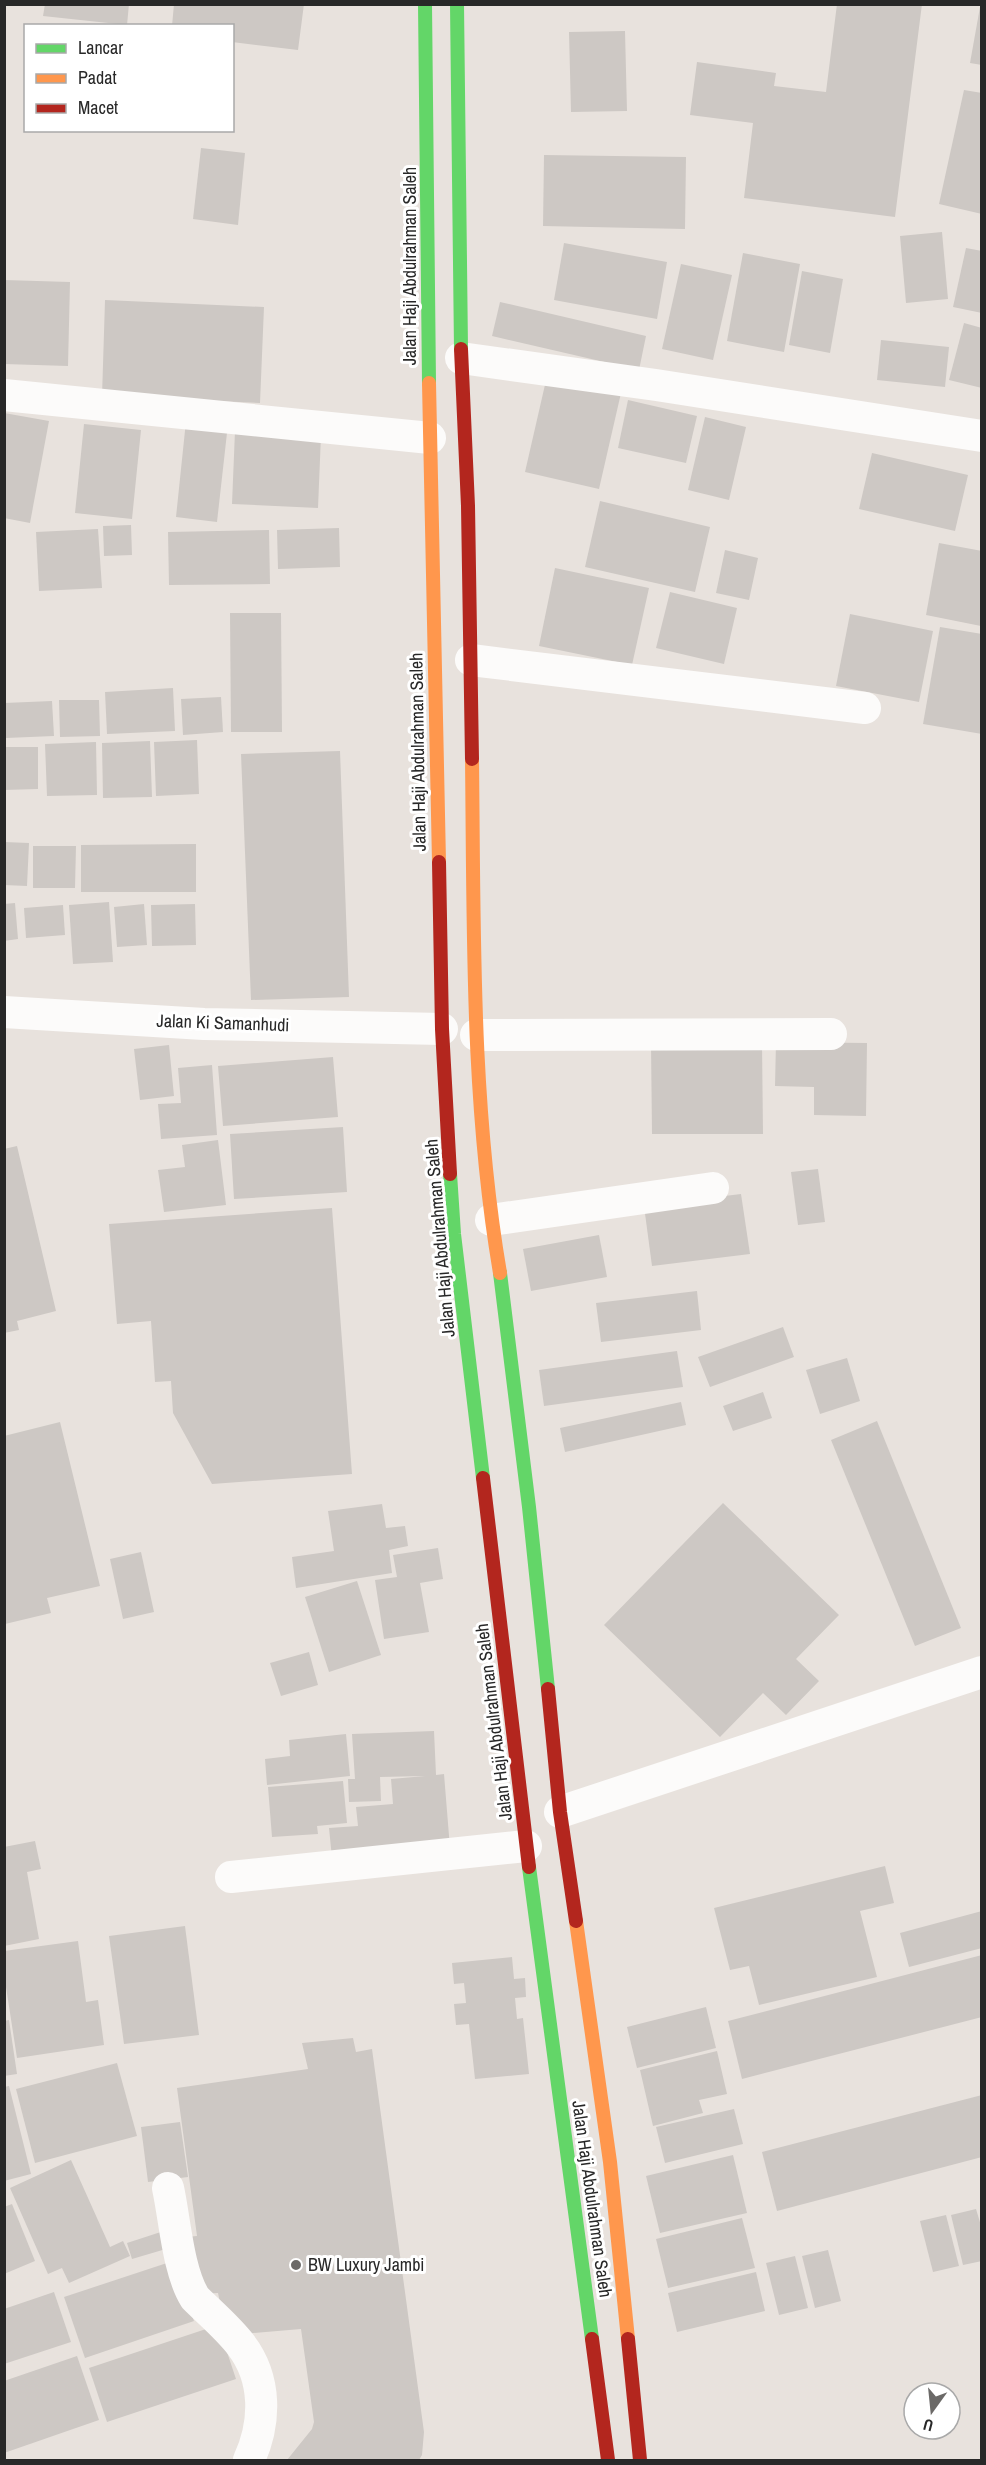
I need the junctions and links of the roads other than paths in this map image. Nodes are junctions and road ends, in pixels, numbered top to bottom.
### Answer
1 (424, 4) edge
2 (457, 4) edge
3 (461, 358) junction
4 (4, 395) edge
5 (981, 436) edge
6 (429, 438) junction
7 (471, 660) junction
8 (865, 708) dead end
9 (4, 1012) edge
10 (442, 1029) junction
11 (476, 1035) junction
12 (831, 1035) dead end
13 (713, 1188) dead end
14 (490, 1220) junction
15 (981, 1672) edge
16 (560, 1812) junction
17 (526, 1846) junction
18 (231, 1877) dead end
19 (168, 2188) dead end
20 (249, 2460) edge
21 (608, 2460) edge
22 (640, 2460) edge

1 - 6 highway, Jalan Haji Abdulrahman Saleh
2 - 3 highway, Jalan Haji Abdulrahman Saleh
3 - 5 street
3 - 7 highway, Jalan Haji Abdulrahman Saleh
4 - 6 street
6 - 10 highway, Jalan Haji Abdulrahman Saleh
7 - 8 street
7 - 11 highway, Jalan Haji Abdulrahman Saleh
9 - 10 street, Jalan Ki Samanhudi
10 - 17 highway, Jalan Haji Abdulrahman Saleh
11 - 12 street
11 - 14 highway, Jalan Haji Abdulrahman Saleh
13 - 14 street
14 - 16 highway, Jalan Haji Abdulrahman Saleh
15 - 16 street
16 - 22 highway, Jalan Haji Abdulrahman Saleh
17 - 18 street
17 - 21 highway, Jalan Haji Abdulrahman Saleh
19 - 20 street

